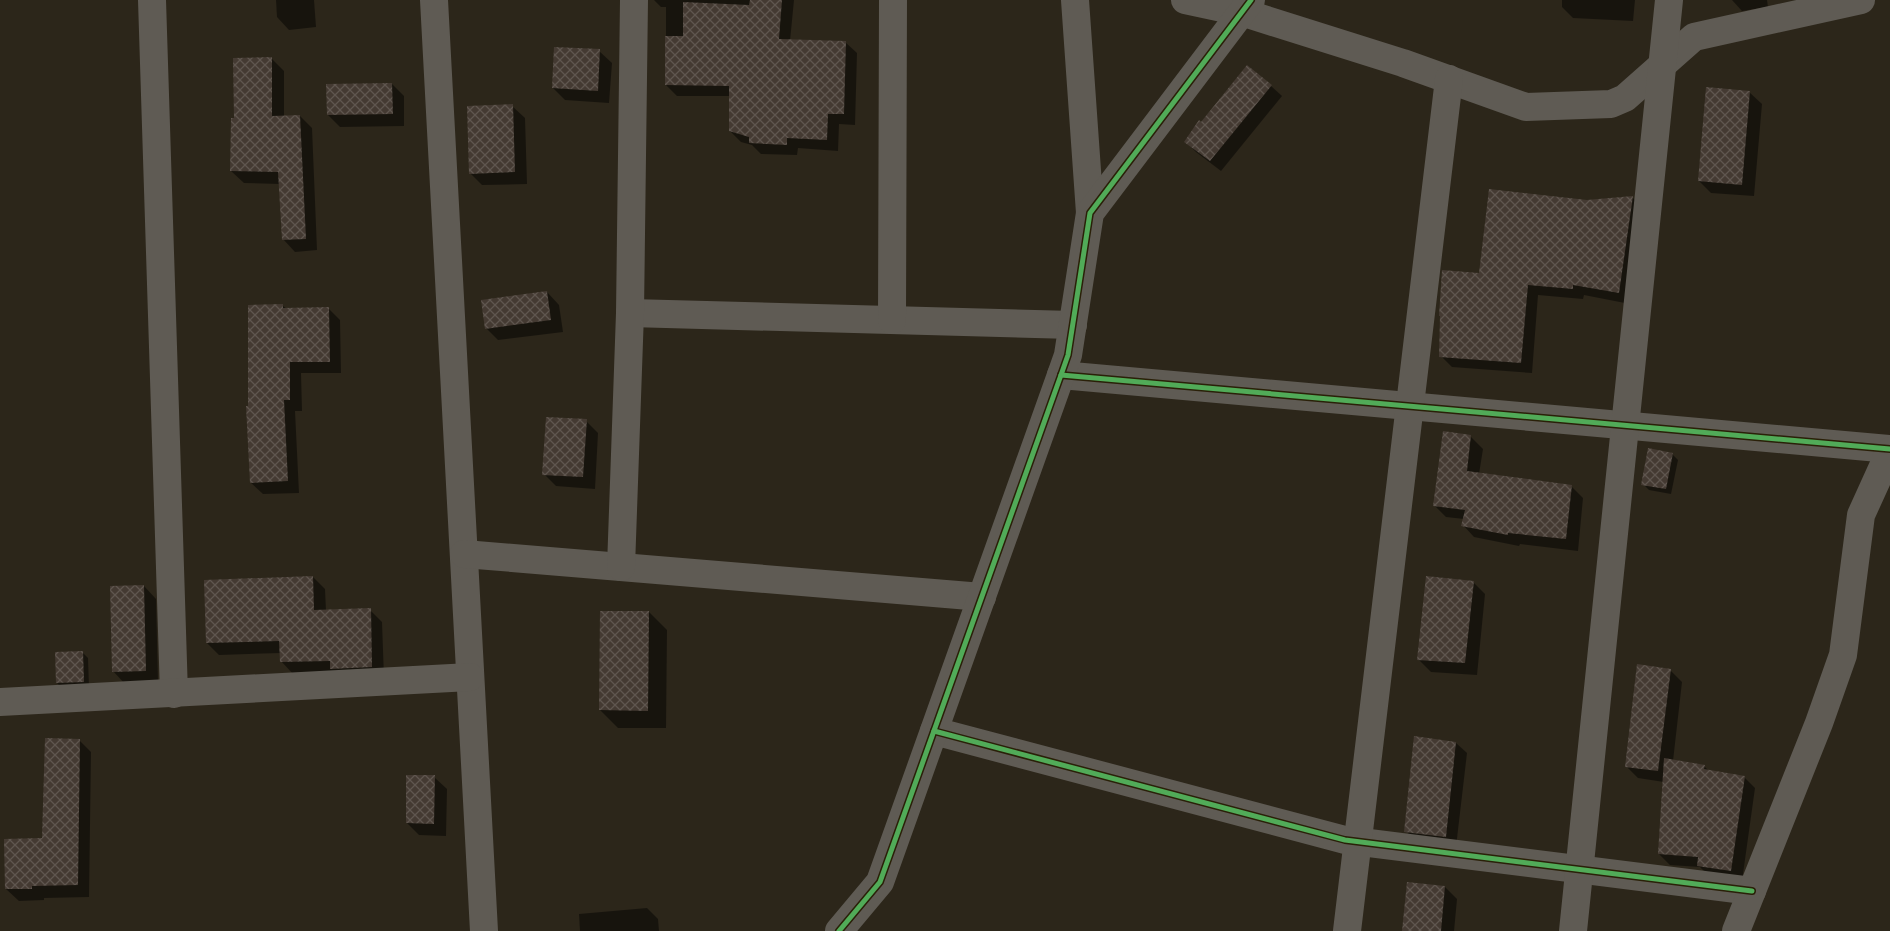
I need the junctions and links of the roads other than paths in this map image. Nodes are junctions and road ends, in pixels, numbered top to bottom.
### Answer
1 (152, 0) edge
2 (434, 0) edge
3 (634, 0) edge
4 (893, 0) edge
5 (1075, 0) edge
6 (1185, 0) edge
7 (1669, 0) edge
8 (1861, 0) edge
9 (1246, 6) edge
10 (1663, 67) junction
11 (1450, 79) junction
12 (1090, 213) junction
13 (630, 313) junction
14 (892, 320) junction
15 (1073, 325) junction
16 (1061, 375) junction
17 (1410, 408) junction
18 (1625, 427) junction
19 (1890, 450) edge
20 (464, 554) junction
21 (621, 567) junction
22 (982, 597) junction
23 (470, 677) junction
24 (174, 694) junction
25 (0, 702) edge
26 (934, 731) junction
27 (1358, 842) junction
28 (1579, 869) junction
29 (1752, 890) junction
30 (484, 931) edge
31 (839, 931) edge
32 (1347, 931) edge
33 (1573, 931) edge
34 (1736, 931) edge

1 - 24 street
2 - 20 street
3 - 13 street
4 - 14 street
5 - 12 street
6 - 9 street
7 - 10 street
8 - 10 street
9 - 11 street
9 - 12 street
10 - 11 street
10 - 18 street
11 - 17 street
12 - 15 street
13 - 14 street
13 - 21 street
14 - 15 street
15 - 16 street
16 - 17 street
16 - 22 street
17 - 18 street
17 - 27 street
18 - 19 street
18 - 28 street
19 - 29 street
20 - 21 street
20 - 23 street
21 - 22 street
22 - 26 street
23 - 24 street
23 - 30 street
24 - 25 street
26 - 27 street
26 - 31 street
27 - 28 street
27 - 32 street
28 - 29 street
28 - 33 street
29 - 34 street

